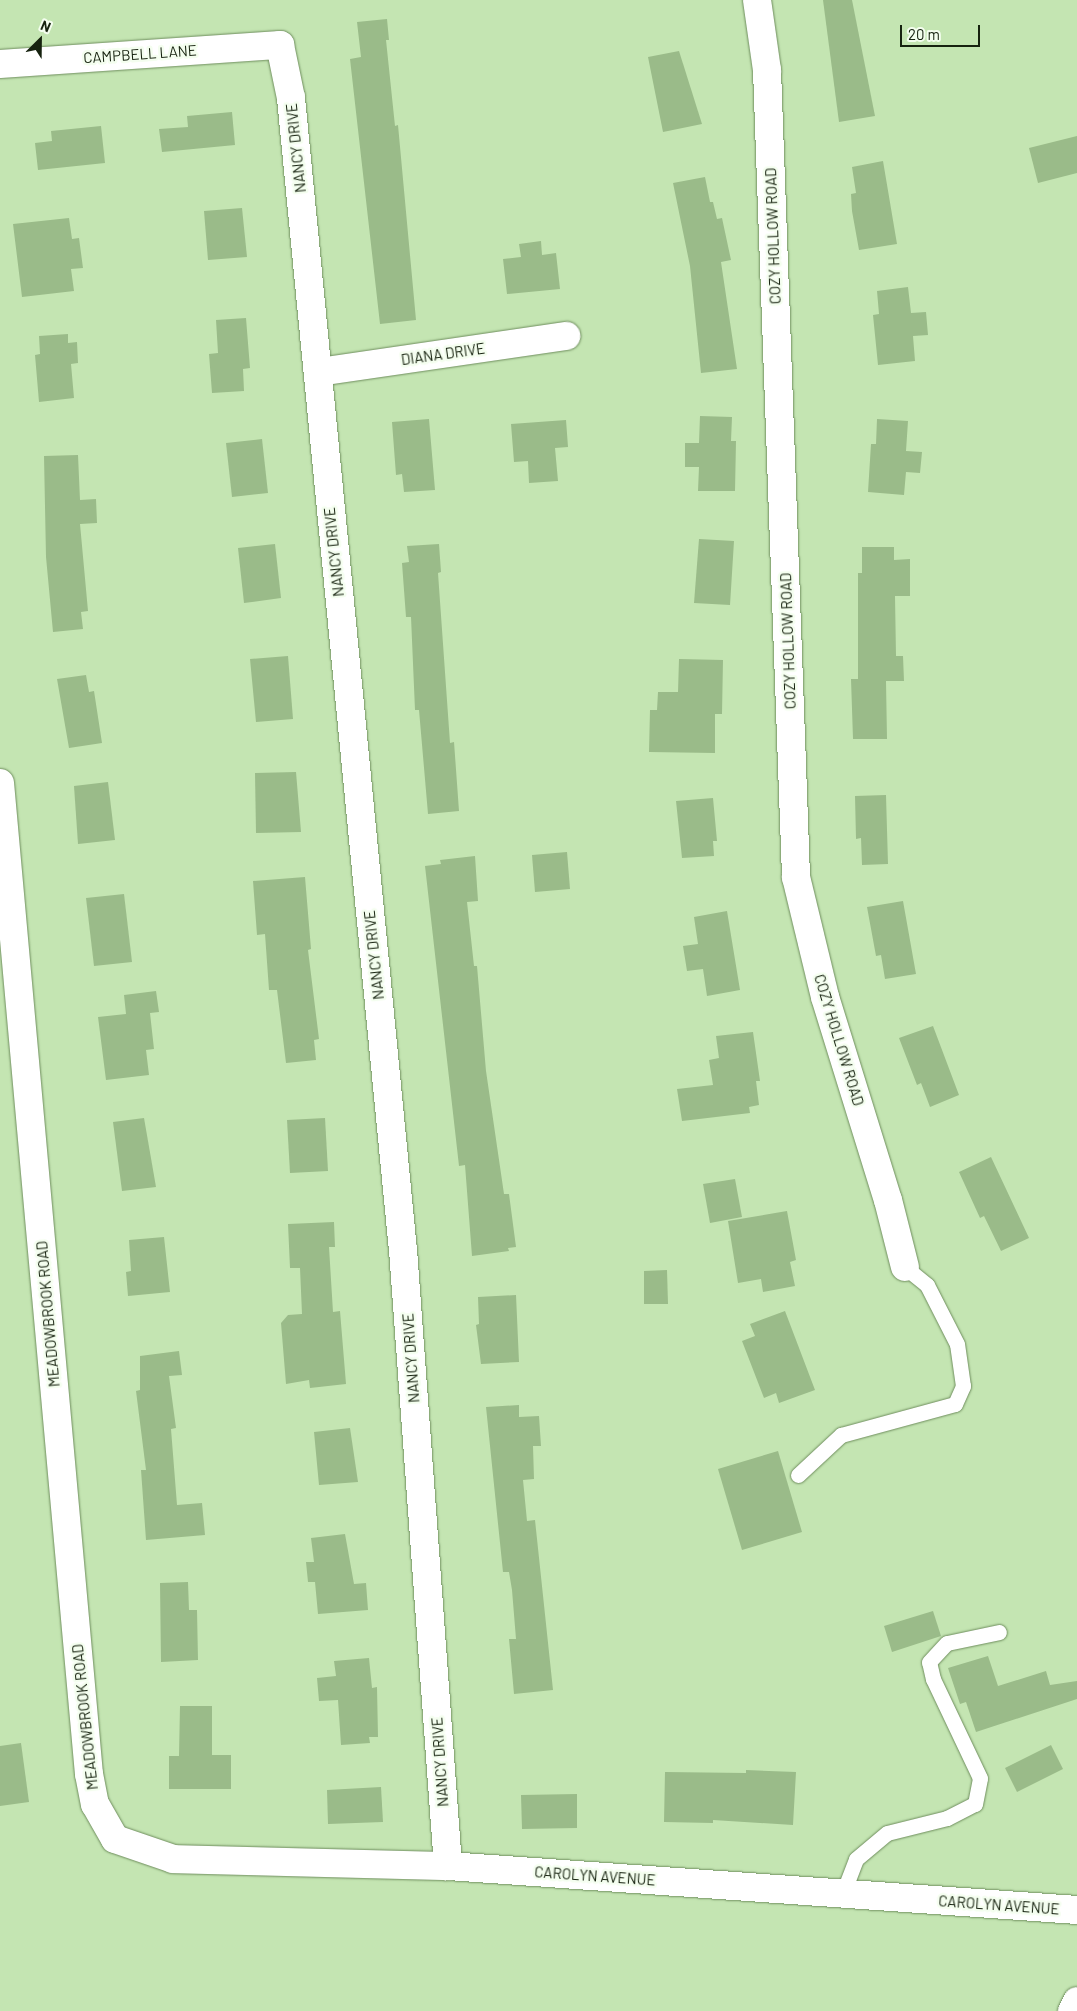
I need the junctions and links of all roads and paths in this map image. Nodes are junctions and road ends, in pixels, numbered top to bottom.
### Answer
1 (757, 0) edge
2 (280, 45) joint
3 (0, 64) edge
4 (566, 336) dead end
5 (319, 372) junction
6 (0, 784) edge
7 (905, 1267) joint
8 (798, 1475) dead end
9 (1000, 1632) dead end
10 (115, 1839) joint
11 (448, 1866) junction
12 (843, 1893) junction
13 (1077, 1910) edge
14 (1077, 2001) edge
15 (1072, 2011) edge

1 - 7 street, COZY HOLLOW ROAD
2 - 3 street, CAMPBELL LANE
2 - 5 street, NANCY DRIVE
4 - 5 street, DIANA DRIVE
5 - 11 street, NANCY DRIVE
6 - 10 street, MEADOWBROOK ROAD
7 - 8 lane
9 - 12 lane
10 - 11 street, CAROLYN AVENUE
11 - 12 street, CAROLYN AVENUE
12 - 13 street, CAROLYN AVENUE
14 - 15 street

